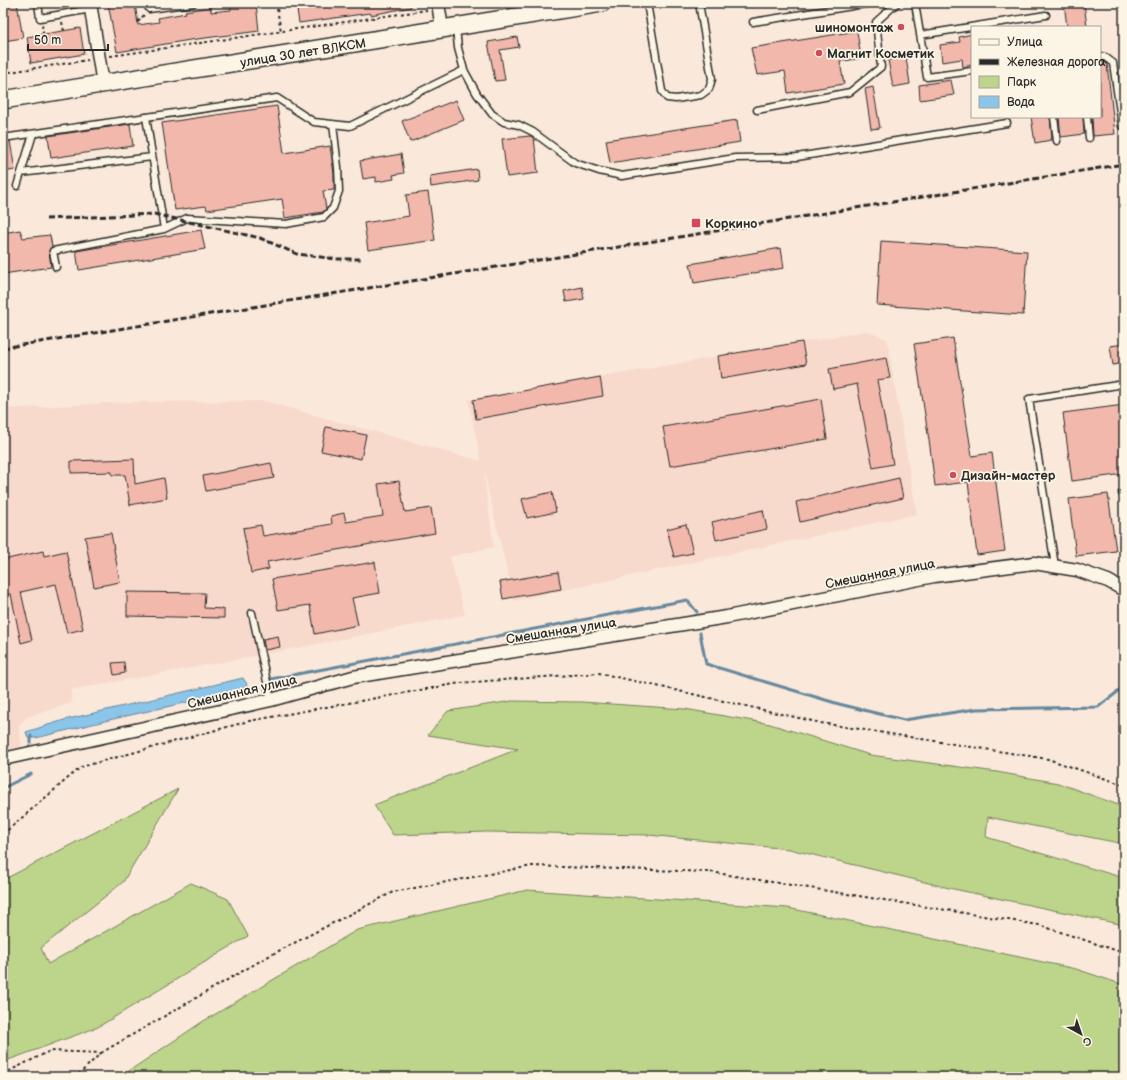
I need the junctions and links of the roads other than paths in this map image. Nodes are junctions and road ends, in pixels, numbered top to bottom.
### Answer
1 (38, 3) edge
2 (148, 3) edge
3 (193, 3) edge
4 (602, 3) edge
5 (647, 3) edge
6 (699, 3) edge
7 (871, 3) edge
8 (897, 3) edge
9 (915, 3) edge
10 (91, 6) edge
11 (435, 6) edge
12 (1046, 16) dead end
13 (753, 22) dead end
14 (980, 26) edge
15 (971, 27) edge
16 (449, 28) junction
17 (920, 35) junction
18 (1101, 57) edge
19 (464, 70) junction
20 (971, 71) edge
21 (103, 84) junction
22 (3, 100) edge
23 (757, 110) dead end
24 (146, 117) junction
25 (1054, 118) edge
26 (1087, 118) edge
27 (1007, 123) dead end
28 (334, 124) junction
29 (1122, 126) dead end
30 (33, 134) junction
31 (3, 138) edge
32 (1089, 138) dead end
33 (1057, 140) dead end
34 (152, 157) junction
35 (21, 173) junction
36 (17, 186) dead end
37 (164, 229) junction
38 (56, 267) dead end
39 (1124, 384) edge
40 (1055, 566) junction
41 (1124, 590) edge
42 (252, 613) dead end
43 (271, 700) junction
44 (3, 758) edge

1 - 10 lane
2 - 3 lane
4 - 16 main road, улица 30 лет ВЛКСМ
5 - 6 lane
7 - 13 lane
8 - 23 lane
9 - 17 lane
10 - 21 street
11 - 16 street
12 - 14 lane
15 - 17 lane
16 - 19 lane
16 - 21 main road, улица 30 лет ВЛКСМ
17 - 20 lane
18 - 29 lane
19 - 27 lane
19 - 28 lane
21 - 22 main road, улица 30 лет ВЛКСМ
24 - 28 lane
24 - 30 lane
24 - 34 lane
25 - 33 lane
26 - 32 lane
28 - 37 lane
30 - 31 lane
30 - 35 lane
34 - 35 lane
34 - 37 lane
35 - 36 lane
37 - 38 lane
39 - 40 lane
40 - 41 street, Смешанная улица
40 - 43 street, Смешанная улица
42 - 43 lane
43 - 44 street, Смешанная улица

